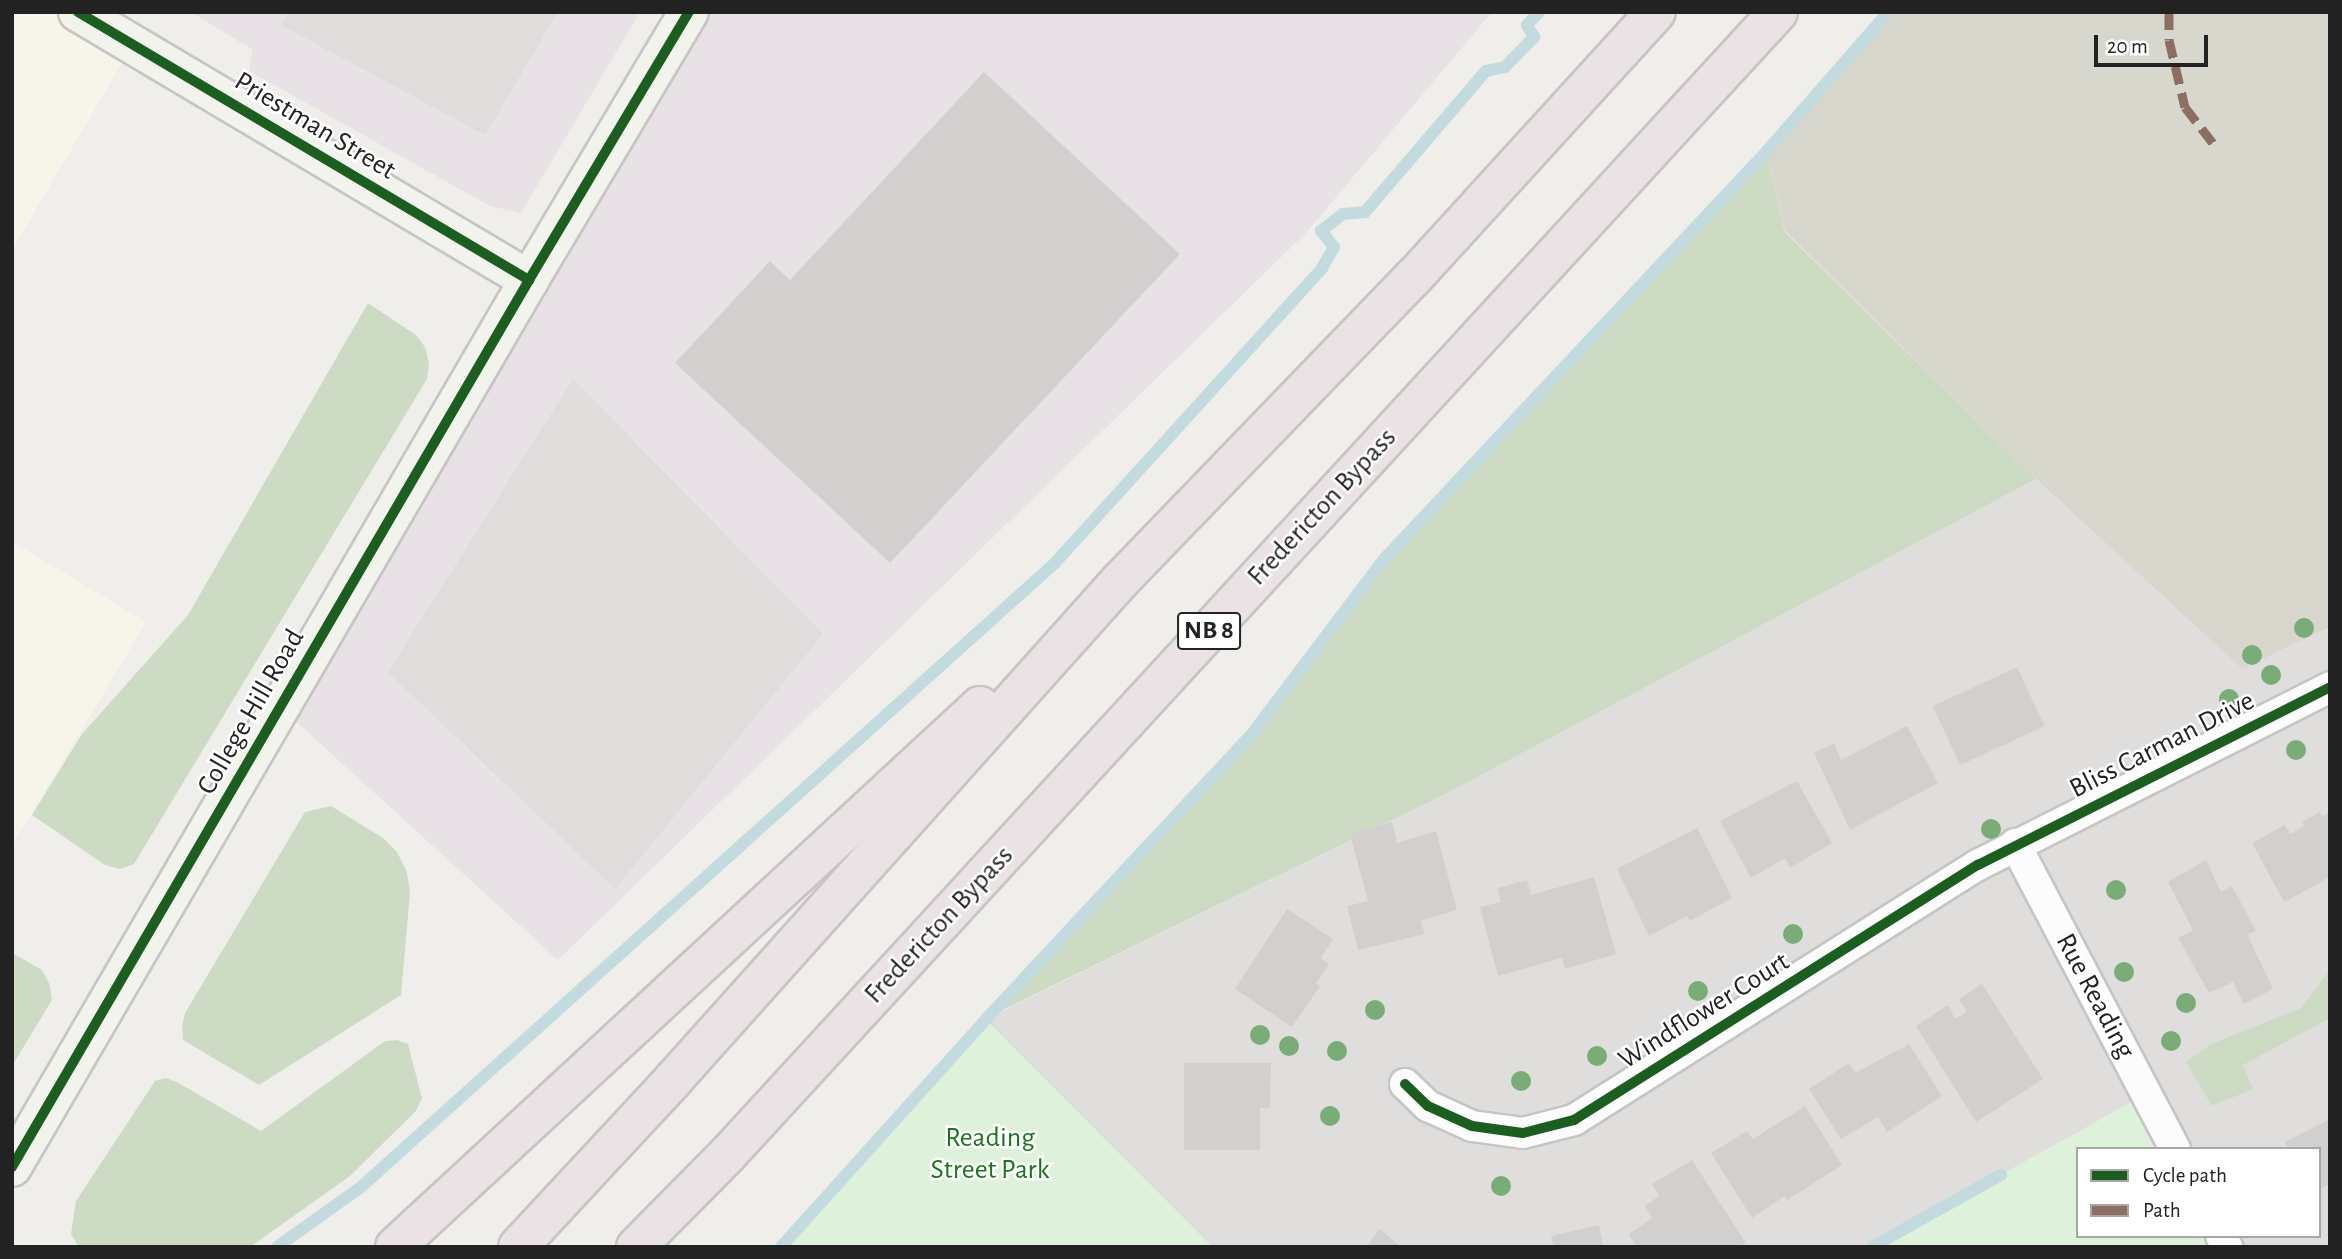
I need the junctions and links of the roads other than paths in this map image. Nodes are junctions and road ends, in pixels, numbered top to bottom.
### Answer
1 (78, 12) edge
2 (689, 12) edge
3 (1656, 12) edge
4 (1778, 12) edge
5 (529, 279) junction
6 (1120, 581) junction
7 (2330, 687) edge
8 (2015, 844) junction
9 (1405, 1084) dead end
10 (2174, 1147) edge
11 (12, 1167) edge
12 (395, 1247) edge
13 (518, 1247) edge
14 (636, 1247) edge

1 - 5 street, Priestman Street
2 - 5 street, College Hill Road
3 - 6 highway
4 - 14 highway, Fredericton Bypass / NB 8
5 - 11 street, College Hill Road
6 - 12 highway
6 - 13 highway
7 - 8 street, Bliss Carman Drive
8 - 9 street, Windflower Court
8 - 10 street, Rue Reading

